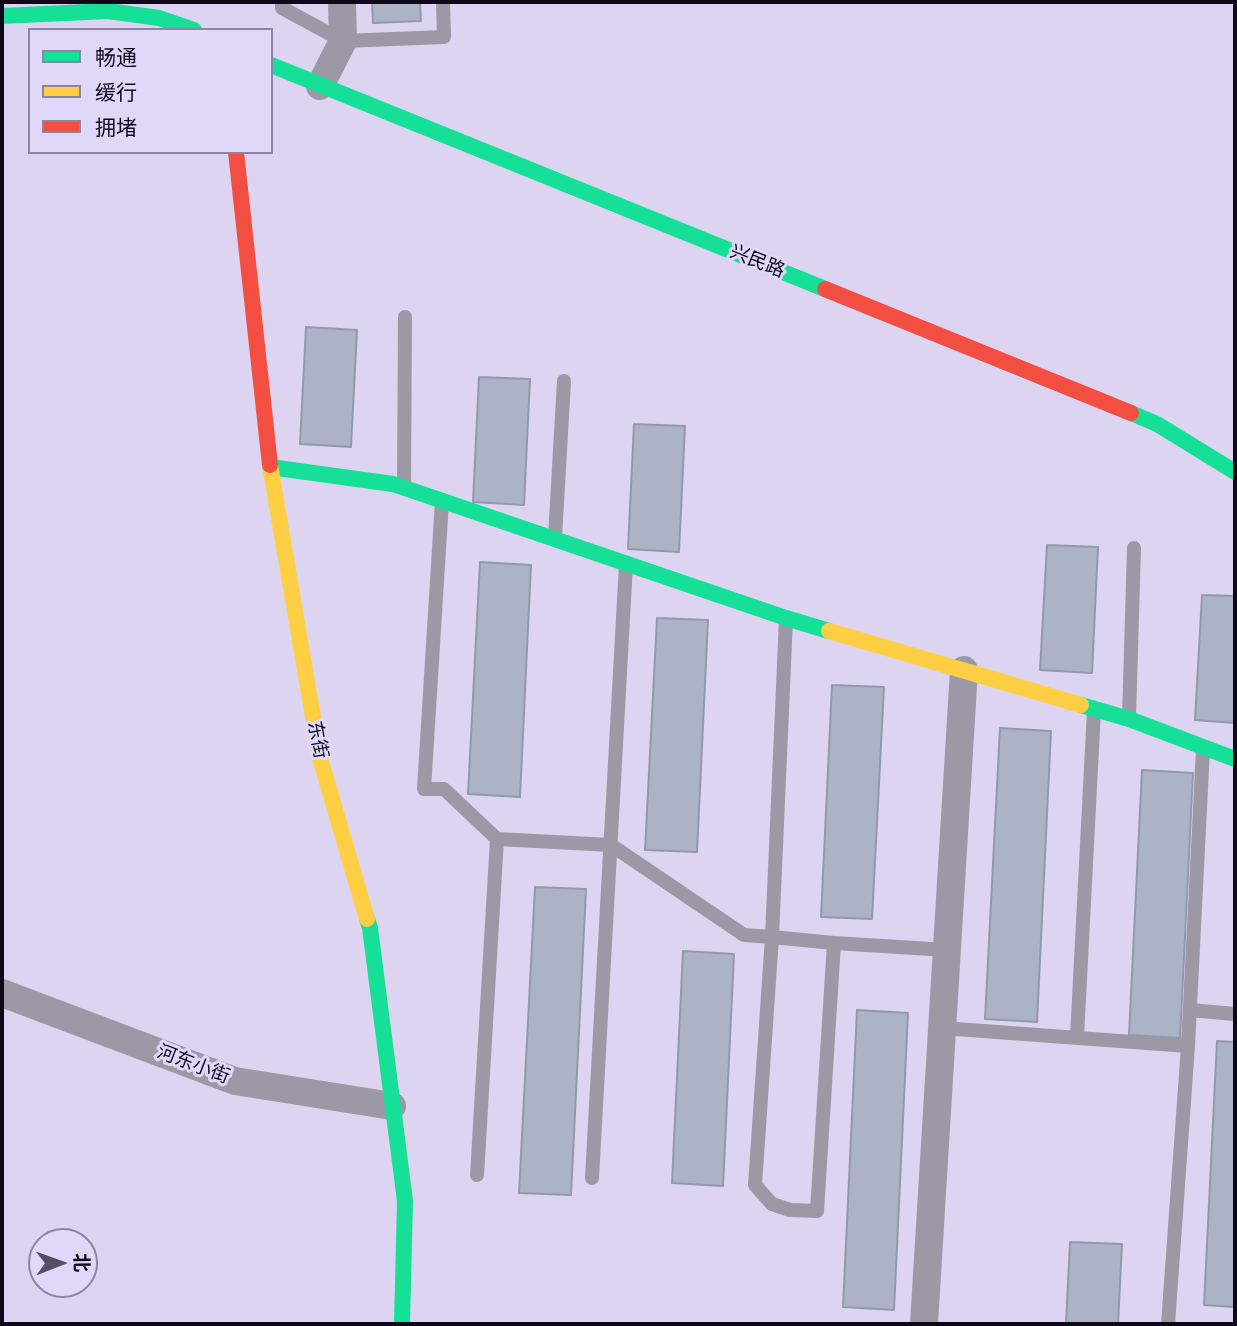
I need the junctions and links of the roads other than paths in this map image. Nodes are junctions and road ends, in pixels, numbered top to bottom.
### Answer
1 (282, 2) edge
2 (342, 2) edge
3 (443, 2) edge
4 (2, 16) edge
5 (194, 25) edge
6 (343, 41) junction
7 (273, 66) edge
8 (320, 86) junction
9 (236, 154) edge
10 (405, 317) dead end
11 (564, 381) dead end
12 (270, 467) junction
13 (1235, 472) edge
14 (404, 488) junction
15 (442, 500) junction
16 (555, 539) junction
17 (1133, 548) dead end
18 (626, 563) junction
19 (786, 618) junction
20 (964, 670) junction
21 (1094, 709) junction
22 (1129, 719) junction
23 (1203, 748) junction
24 (1235, 758) edge
25 (497, 839) junction
26 (611, 845) junction
27 (772, 937) junction
28 (834, 943) junction
29 (947, 950) junction
30 (2, 993) edge
31 (1190, 1010) junction
32 (1235, 1014) edge
33 (942, 1028) junction
34 (1077, 1037) junction
35 (1188, 1046) junction
36 (392, 1106) junction
37 (477, 1175) dead end
38 (592, 1178) dead end
39 (402, 1324) edge
40 (924, 1324) edge
41 (1168, 1324) edge

1 - 6 lane
2 - 6 street
3 - 6 lane
4 - 5 street
6 - 8 street
7 - 8 street, 兴民路
8 - 13 street, 兴民路
9 - 12 street, 东街
10 - 14 lane
11 - 16 lane
12 - 14 street
12 - 36 street, 东街
14 - 15 street
15 - 16 street
15 - 25 lane
16 - 18 street
17 - 22 lane
18 - 19 street
18 - 26 lane
19 - 20 street
19 - 27 lane
20 - 21 street
20 - 29 street
21 - 22 street
21 - 34 lane
22 - 23 street
23 - 24 street
23 - 31 lane
25 - 26 lane
25 - 37 lane
26 - 27 lane
26 - 38 lane
27 - 28 lane
27 - 28 lane
28 - 29 lane
29 - 33 street
30 - 36 street, 河东小街
31 - 32 lane
31 - 35 lane
33 - 34 lane
33 - 40 street
34 - 35 lane
35 - 41 lane
36 - 39 street, 东街

